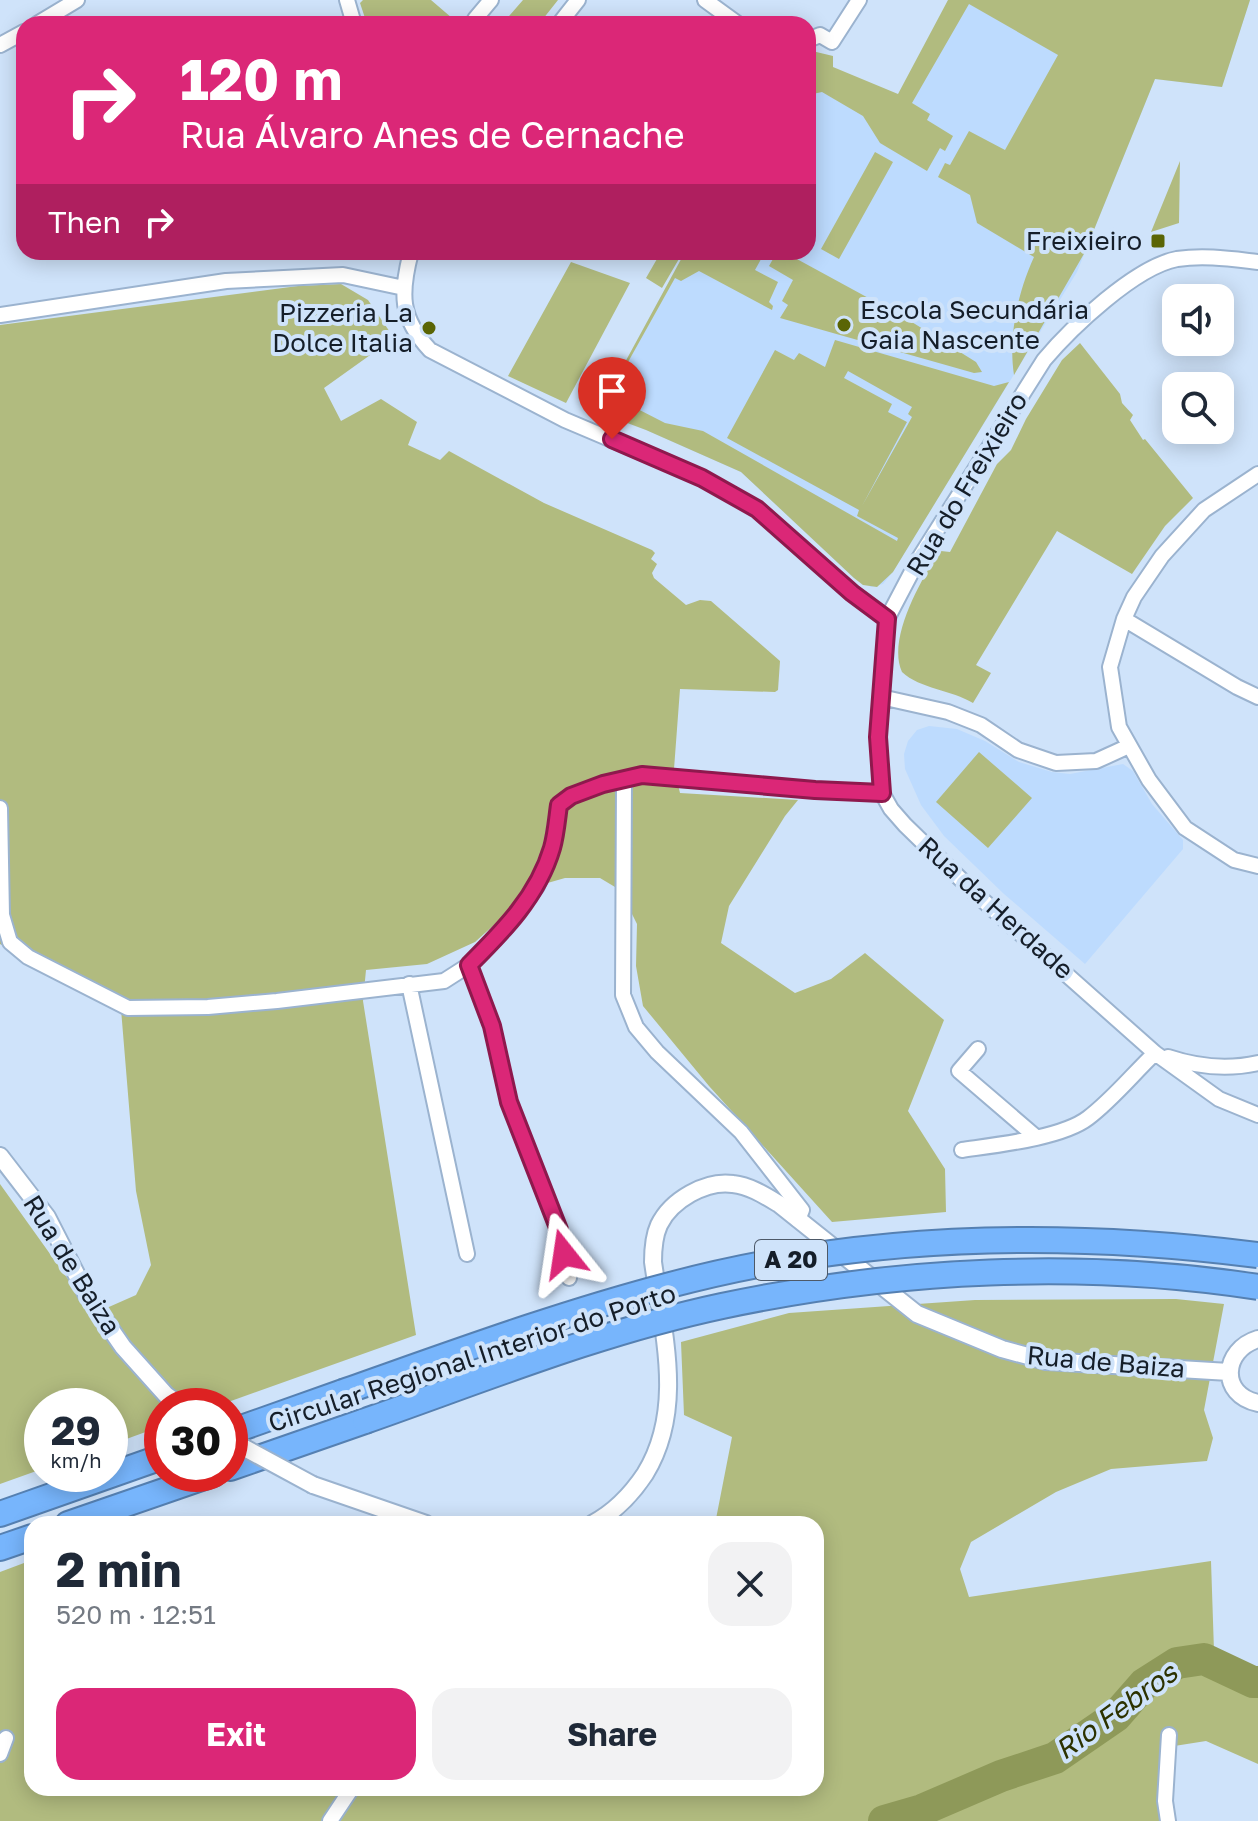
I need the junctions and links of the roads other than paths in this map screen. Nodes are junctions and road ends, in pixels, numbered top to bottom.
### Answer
1 (77, 0) edge
2 (491, 0) edge
3 (578, 0) edge
4 (705, 0) edge
5 (859, 0) edge
6 (50, 16) edge
7 (478, 16) edge
8 (565, 16) edge
9 (727, 16) edge
10 (816, 37) edge
11 (409, 260) edge
12 (1258, 262) edge
13 (404, 288) junction
14 (0, 315) edge
15 (1258, 474) edge
16 (887, 619) junction
17 (1124, 619) junction
18 (881, 697) junction
19 (1258, 697) edge
20 (1129, 746) junction
21 (624, 779) junction
22 (882, 793) junction
23 (0, 808) edge
24 (1258, 866) edge
25 (469, 965) junction
26 (409, 984) junction
27 (978, 1049) dead end
28 (1155, 1053) junction
29 (1258, 1063) edge
30 (1258, 1115) edge
31 (1036, 1137) junction
32 (962, 1150) dead end
33 (0, 1156) edge
34 (798, 1220) junction
35 (467, 1254) dead end
36 (1258, 1255) edge
37 (569, 1278) dead end
38 (1258, 1287) edge
39 (1258, 1339) edge
40 (1229, 1372) junction
41 (160, 1388) edge
42 (1258, 1403) edge
43 (248, 1426) edge
44 (248, 1450) edge
45 (248, 1462) edge
46 (144, 1463) edge
47 (161, 1492) edge
48 (0, 1514) edge
49 (91, 1516) edge
50 (403, 1516) edge
51 (603, 1516) edge
52 (24, 1540) edge
53 (0, 1548) edge
54 (1169, 1735) dead end
55 (6, 1738) dead end
56 (0, 1754) edge
57 (347, 1796) edge
58 (330, 1821) edge
59 (1168, 1821) edge

1 - 6 street
2 - 7 street
3 - 8 street
4 - 9 street
5 - 10 street
11 - 13 street
12 - 16 street, Rua do Freixieiro
13 - 14 street
13 - 16 street
15 - 17 street
16 - 18 street
17 - 19 street
17 - 20 street
18 - 20 street
18 - 22 street
20 - 24 street
21 - 22 street
21 - 25 street
21 - 34 street
22 - 28 street, Rua da Herdade
23 - 26 street
25 - 26 street
25 - 37 street
26 - 35 street
27 - 31 street
28 - 29 street
28 - 30 street, Rua da Herdade
28 - 31 street
31 - 32 street
33 - 41 street, Rua de Baiza
34 - 40 street, Rua de Baiza
34 - 51 street, Rua de Baiza
36 - 43 highway, Circular Regional Interior do Porto / A 20, bridge
38 - 45 highway, Circular Regional Interior do Porto / A 20, bridge
39 - 40 street
40 - 42 street
44 - 50 street, bridge
46 - 48 highway
47 - 49 highway
52 - 53 highway
54 - 59 street
55 - 56 street
57 - 58 street

